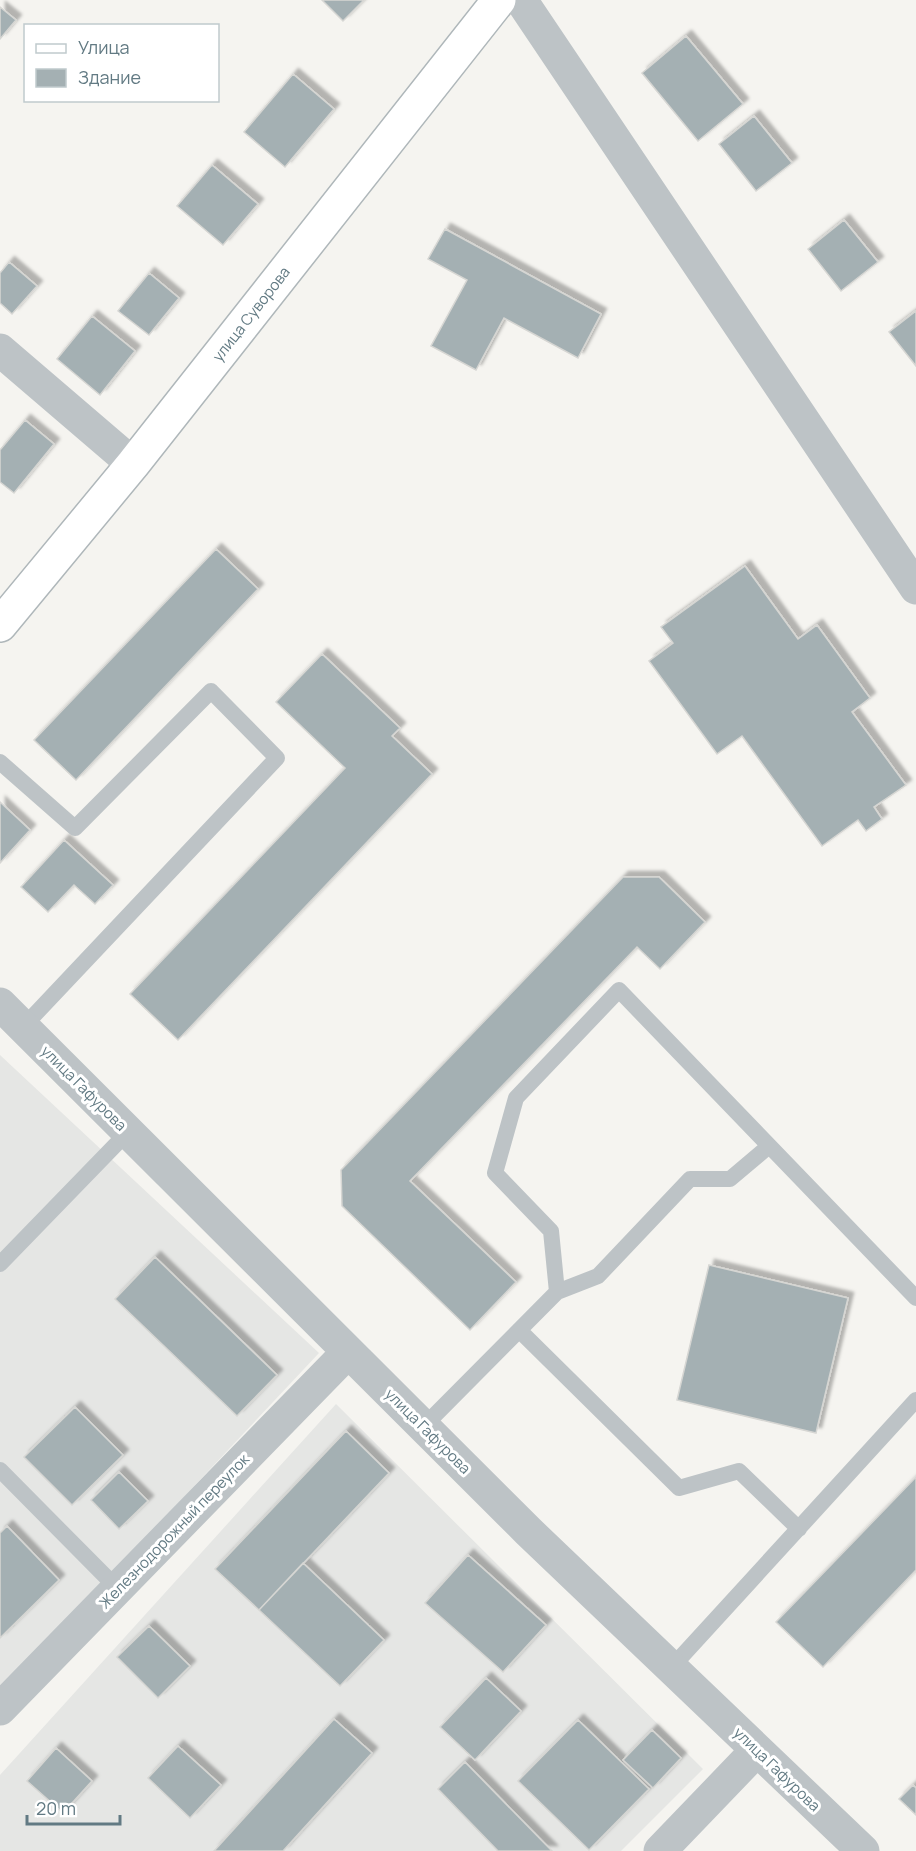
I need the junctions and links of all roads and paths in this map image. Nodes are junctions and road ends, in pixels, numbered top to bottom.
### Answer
1 (499, 0) edge
2 (521, 0) edge
3 (0, 350) edge
4 (133, 464) junction
5 (916, 588) edge
6 (0, 625) edge
7 (0, 762) edge
8 (8, 1017) edge
9 (128, 1132) junction
10 (769, 1146) junction
11 (0, 1264) edge
12 (557, 1292) junction
13 (916, 1298) edge
14 (519, 1330) junction
15 (348, 1352) junction
16 (916, 1400) edge
17 (423, 1427) junction
18 (0, 1470) edge
19 (799, 1529) junction
20 (118, 1589) junction
21 (671, 1668) junction
22 (0, 1710) edge
23 (757, 1750) junction
24 (660, 1851) edge
25 (863, 1851) edge

1 - 4 street, улица Суворова
2 - 5 street
3 - 4 street
4 - 6 street, улица Суворова
7 - 8 lane
8 - 9 street, улица Гафурова
9 - 11 lane
9 - 15 street, улица Гафурова
10 - 12 lane
10 - 12 lane
10 - 13 lane
12 - 14 lane
14 - 17 lane
14 - 19 lane
15 - 17 street, улица Гафурова
15 - 20 street, Железнодорожный переулок
16 - 19 lane
17 - 21 street, улица Гафурова
18 - 20 lane
19 - 21 lane
20 - 22 street, Железнодорожный переулок
21 - 23 street, улица Гафурова
23 - 24 street
23 - 25 street, улица Гафурова

